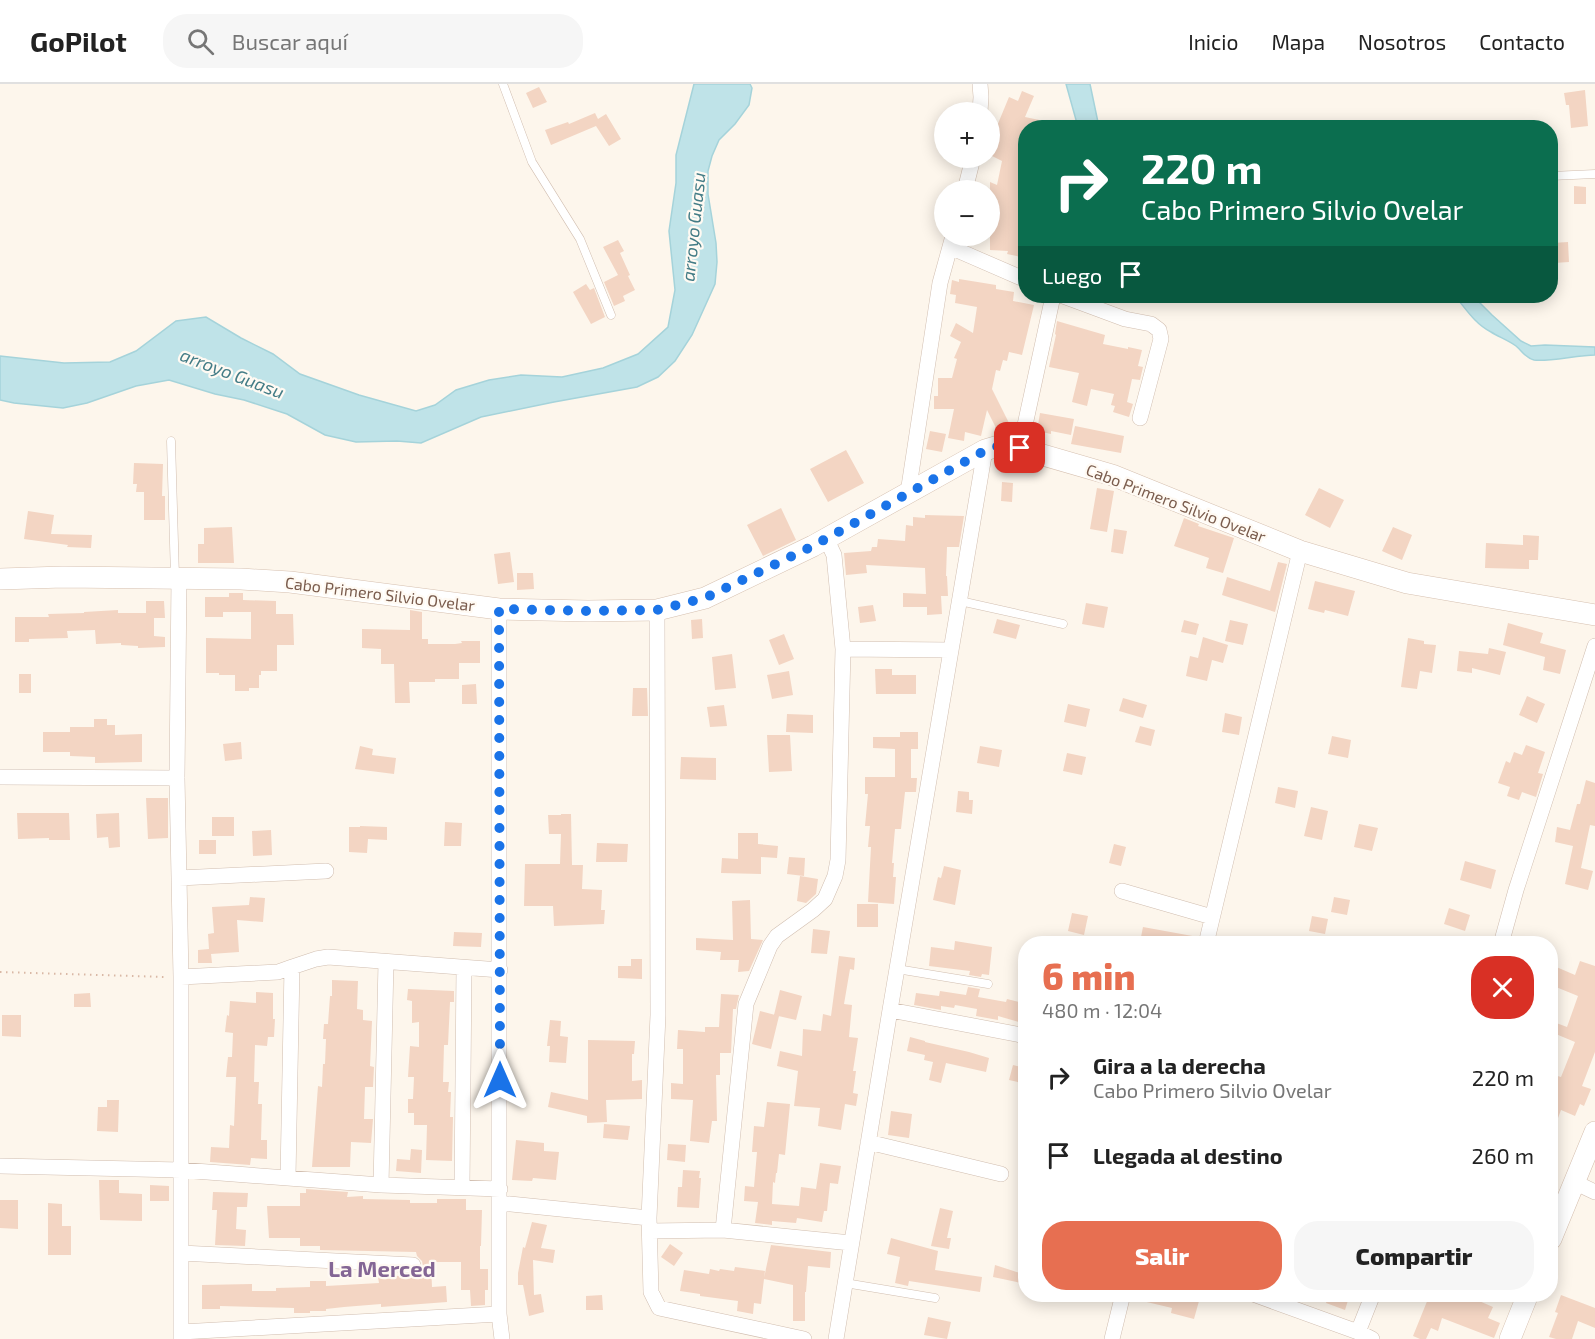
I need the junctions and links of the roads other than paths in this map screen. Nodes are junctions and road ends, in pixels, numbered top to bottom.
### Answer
1 (503, 84) edge
2 (980, 84) edge
3 (981, 102) edge
4 (1595, 174) edge
5 (1558, 176) edge
6 (950, 246) edge
7 (961, 246) edge
8 (1018, 276) edge
9 (1051, 303) edge
10 (1082, 303) edge
11 (611, 315) dead end
12 (1140, 418) dead end
13 (171, 441) dead end
14 (1020, 448) junction
15 (986, 450) junction
16 (908, 493) junction
17 (826, 538) junction
18 (1300, 551) junction
19 (177, 578) junction
20 (0, 579) edge
21 (960, 601) junction
22 (499, 609) junction
23 (657, 610) junction
24 (1595, 615) edge
25 (1063, 624) dead end
26 (1595, 646) edge
27 (843, 649) junction
28 (951, 650) junction
29 (0, 777) edge
30 (177, 778) junction
31 (326, 871) dead end
32 (179, 878) junction
33 (1122, 891) dead end
34 (1212, 917) junction
35 (1208, 936) edge
36 (1503, 936) edge
37 (386, 962) junction
38 (292, 967) junction
39 (464, 968) junction
40 (897, 969) junction
41 (500, 970) junction
42 (181, 977) junction
43 (988, 984) dead end
44 (890, 1010) junction
45 (1018, 1034) edge
46 (1595, 1132) edge
47 (868, 1142) junction
48 (0, 1166) edge
49 (181, 1170) junction
50 (1001, 1174) dead end
51 (288, 1177) junction
52 (1574, 1182) junction
53 (381, 1185) junction
54 (462, 1188) junction
55 (1595, 1192) edge
56 (500, 1196) junction
57 (1558, 1222) edge
58 (649, 1224) junction
59 (723, 1230) junction
60 (851, 1243) junction
61 (181, 1253) junction
62 (413, 1265) dead end
63 (845, 1283) junction
64 (935, 1298) dead end
65 (1121, 1302) edge
66 (1275, 1302) edge
67 (1370, 1302) edge
68 (1525, 1302) edge
69 (500, 1314) junction
70 (1358, 1332) junction
71 (266, 1333) edge
72 (181, 1336) edge
73 (502, 1339) edge
74 (804, 1339) edge
75 (836, 1339) edge
76 (1112, 1339) edge
77 (1372, 1339) edge
78 (1510, 1339) edge

1 - 11 lane
2 - 3 street
4 - 5 lane
6 - 16 street
7 - 8 street
9 - 14 street
10 - 12 street
13 - 19 lane
14 - 15 main road, Cabo Primero Silvio Ovelar
14 - 18 main road, Cabo Primero Silvio Ovelar
15 - 16 main road, Cabo Primero Silvio Ovelar
15 - 21 street
16 - 17 main road, Cabo Primero Silvio Ovelar
17 - 23 main road, Cabo Primero Silvio Ovelar
17 - 27 street
18 - 24 main road, Cabo Primero Silvio Ovelar
18 - 34 street
19 - 20 main road, Cabo Primero Silvio Ovelar
19 - 22 main road, Cabo Primero Silvio Ovelar
19 - 30 street
21 - 25 lane
21 - 28 street
22 - 23 main road, Cabo Primero Silvio Ovelar
22 - 41 street
23 - 58 street
26 - 36 street
27 - 28 street
27 - 59 street
28 - 40 street
29 - 30 street
30 - 32 street
31 - 32 street
32 - 42 street
33 - 34 street
34 - 35 street
37 - 38 street
37 - 39 street
37 - 53 street
38 - 42 street
38 - 51 street
39 - 41 street
39 - 54 street
40 - 43 lane
40 - 44 street
41 - 56 street
42 - 49 street
44 - 45 street
44 - 47 street
46 - 52 main road
47 - 50 street
47 - 60 street
48 - 49 street
49 - 51 street
49 - 61 street
51 - 53 street
52 - 55 street
52 - 57 main road
53 - 54 street
54 - 56 street
56 - 58 street
56 - 69 street
58 - 59 street
58 - 74 street
59 - 60 street
60 - 63 street
61 - 62 street
61 - 72 street
63 - 64 lane
63 - 75 street
65 - 76 street
66 - 70 street
67 - 70 street
68 - 78 main road
69 - 71 street
69 - 73 street
70 - 77 street
71 - 72 street

